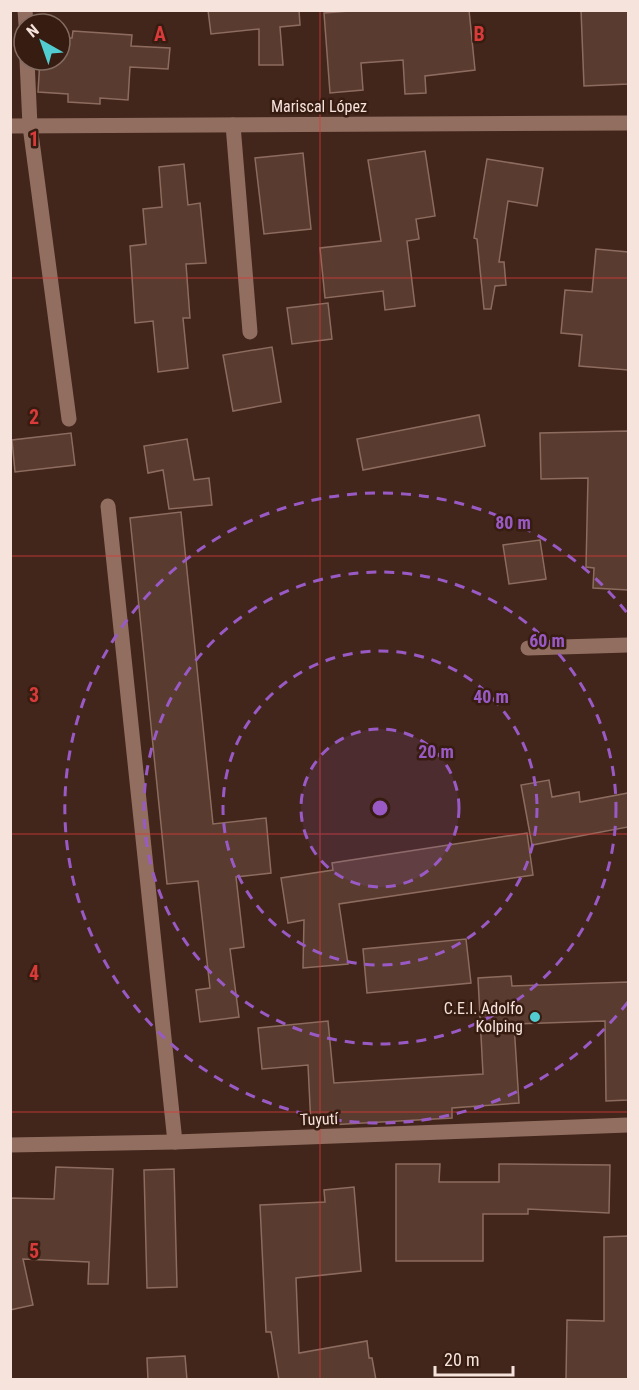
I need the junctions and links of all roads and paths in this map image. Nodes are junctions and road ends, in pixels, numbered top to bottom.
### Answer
1 (28, 72) edge
2 (628, 123) edge
3 (234, 125) junction
4 (10, 126) edge
5 (30, 126) junction
6 (250, 332) dead end
7 (69, 419) dead end
8 (108, 506) dead end
9 (628, 645) edge
10 (528, 648) dead end
11 (628, 1125) edge
12 (175, 1142) junction
13 (10, 1145) edge

1 - 5 street
2 - 3 street, Mariscal López
3 - 5 street, Mariscal López
3 - 6 street
4 - 5 street, Mariscal López
5 - 7 street
8 - 12 street
9 - 10 street
11 - 12 street, Tuyutí
12 - 13 street, Tuyutí

